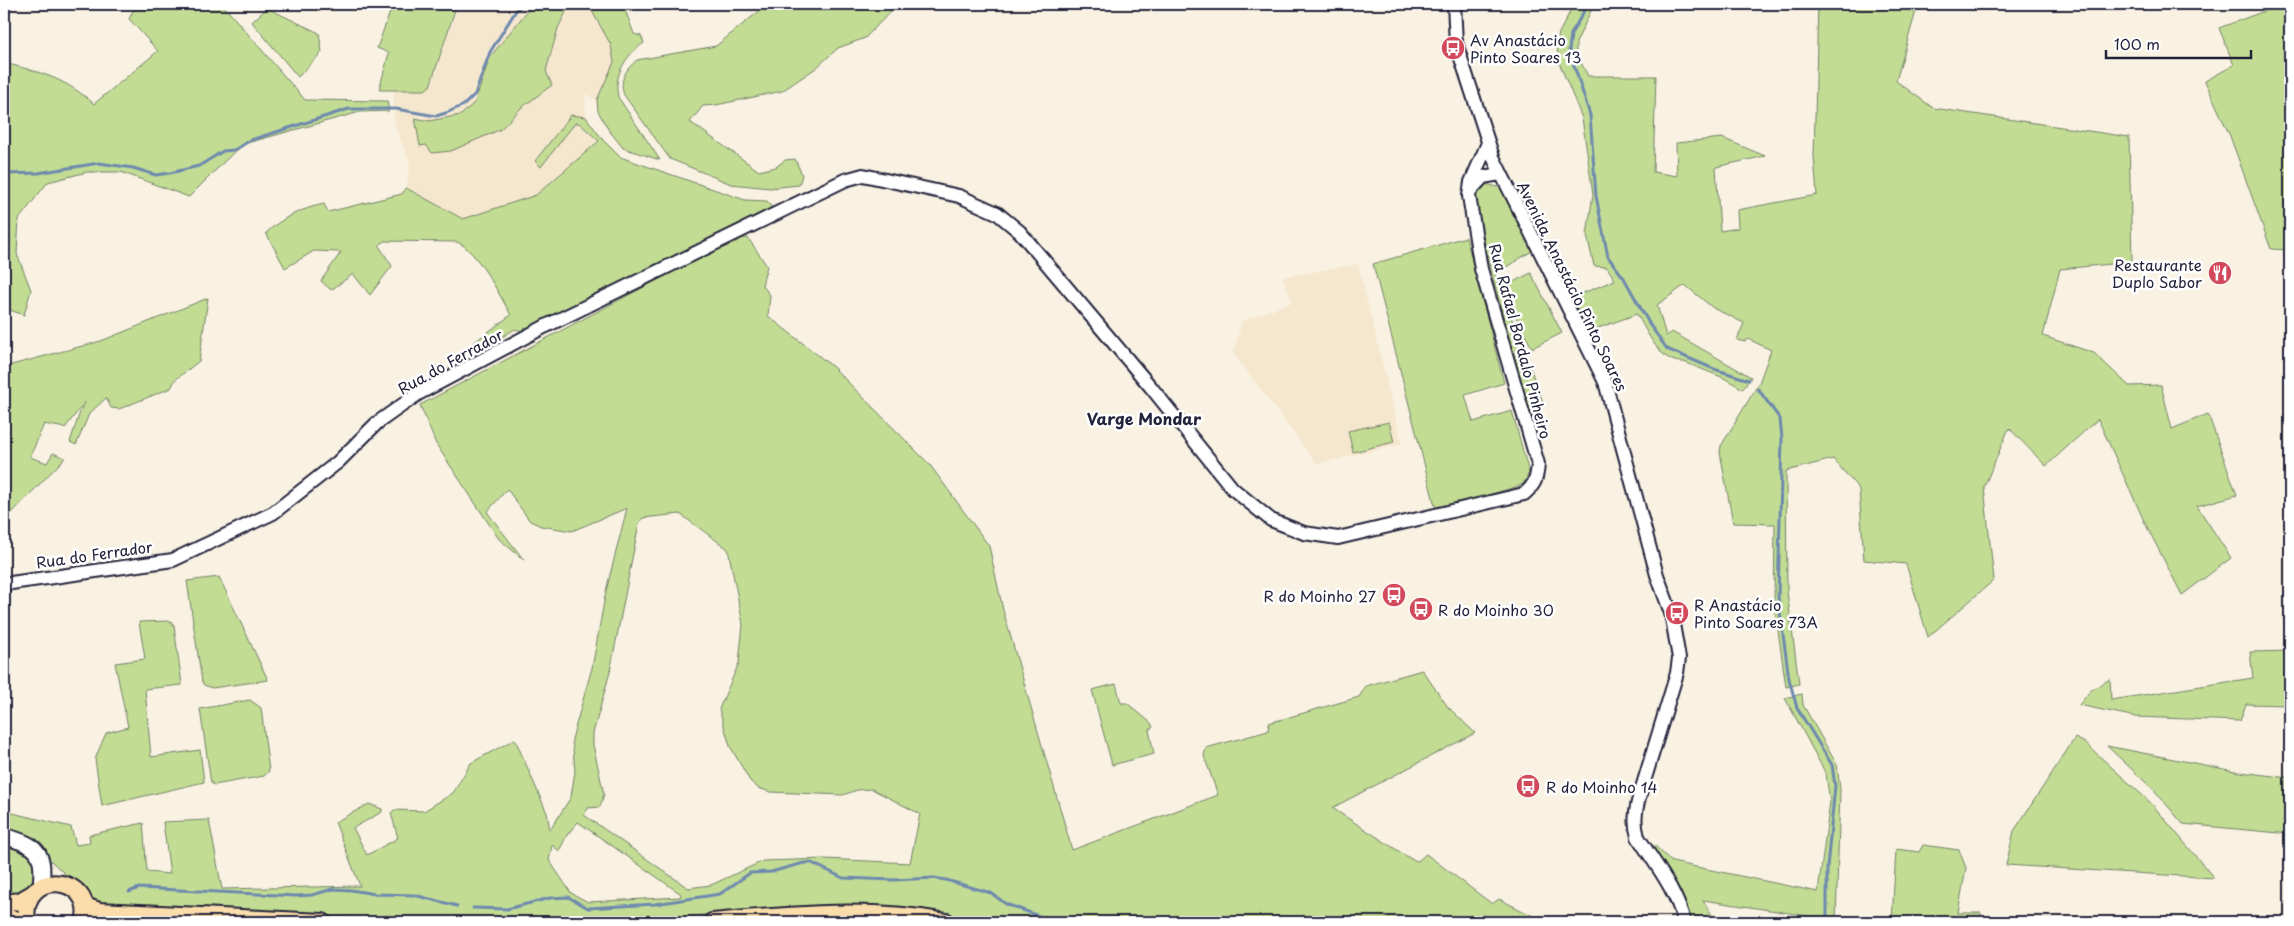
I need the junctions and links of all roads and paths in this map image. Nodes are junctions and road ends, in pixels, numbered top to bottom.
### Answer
1 (1454, 4) edge
2 (1488, 143) junction
3 (1495, 161) junction
4 (1477, 168) junction
5 (1495, 175) junction
6 (1469, 196) junction
7 (1528, 491) joint
8 (4, 584) edge
9 (4, 836) edge
10 (43, 867) junction
11 (59, 883) junction
12 (36, 890) junction
13 (4, 904) edge
14 (84, 914) edge
15 (4, 916) edge
16 (25, 922) edge
17 (323, 922) edge
18 (712, 922) edge
19 (947, 922) edge
20 (1684, 922) edge

1 - 2 street
2 - 3 street
2 - 4 street, Rua Rafael Bordalo Pinheiro
3 - 4 street
3 - 5 street
4 - 6 street, Rua Rafael Bordalo Pinheiro
5 - 6 street
5 - 20 street, Avenida Anastácio Pinto Soares
6 - 7 street, Rua Rafael Bordalo Pinheiro
7 - 8 street, Rua do Ferrador
9 - 10 main road
10 - 11 main road
10 - 12 main road
11 - 12 main road
11 - 14 main road
12 - 13 main road
12 - 16 main road
14 - 17 main road
15 - 16 main road
18 - 19 main road

